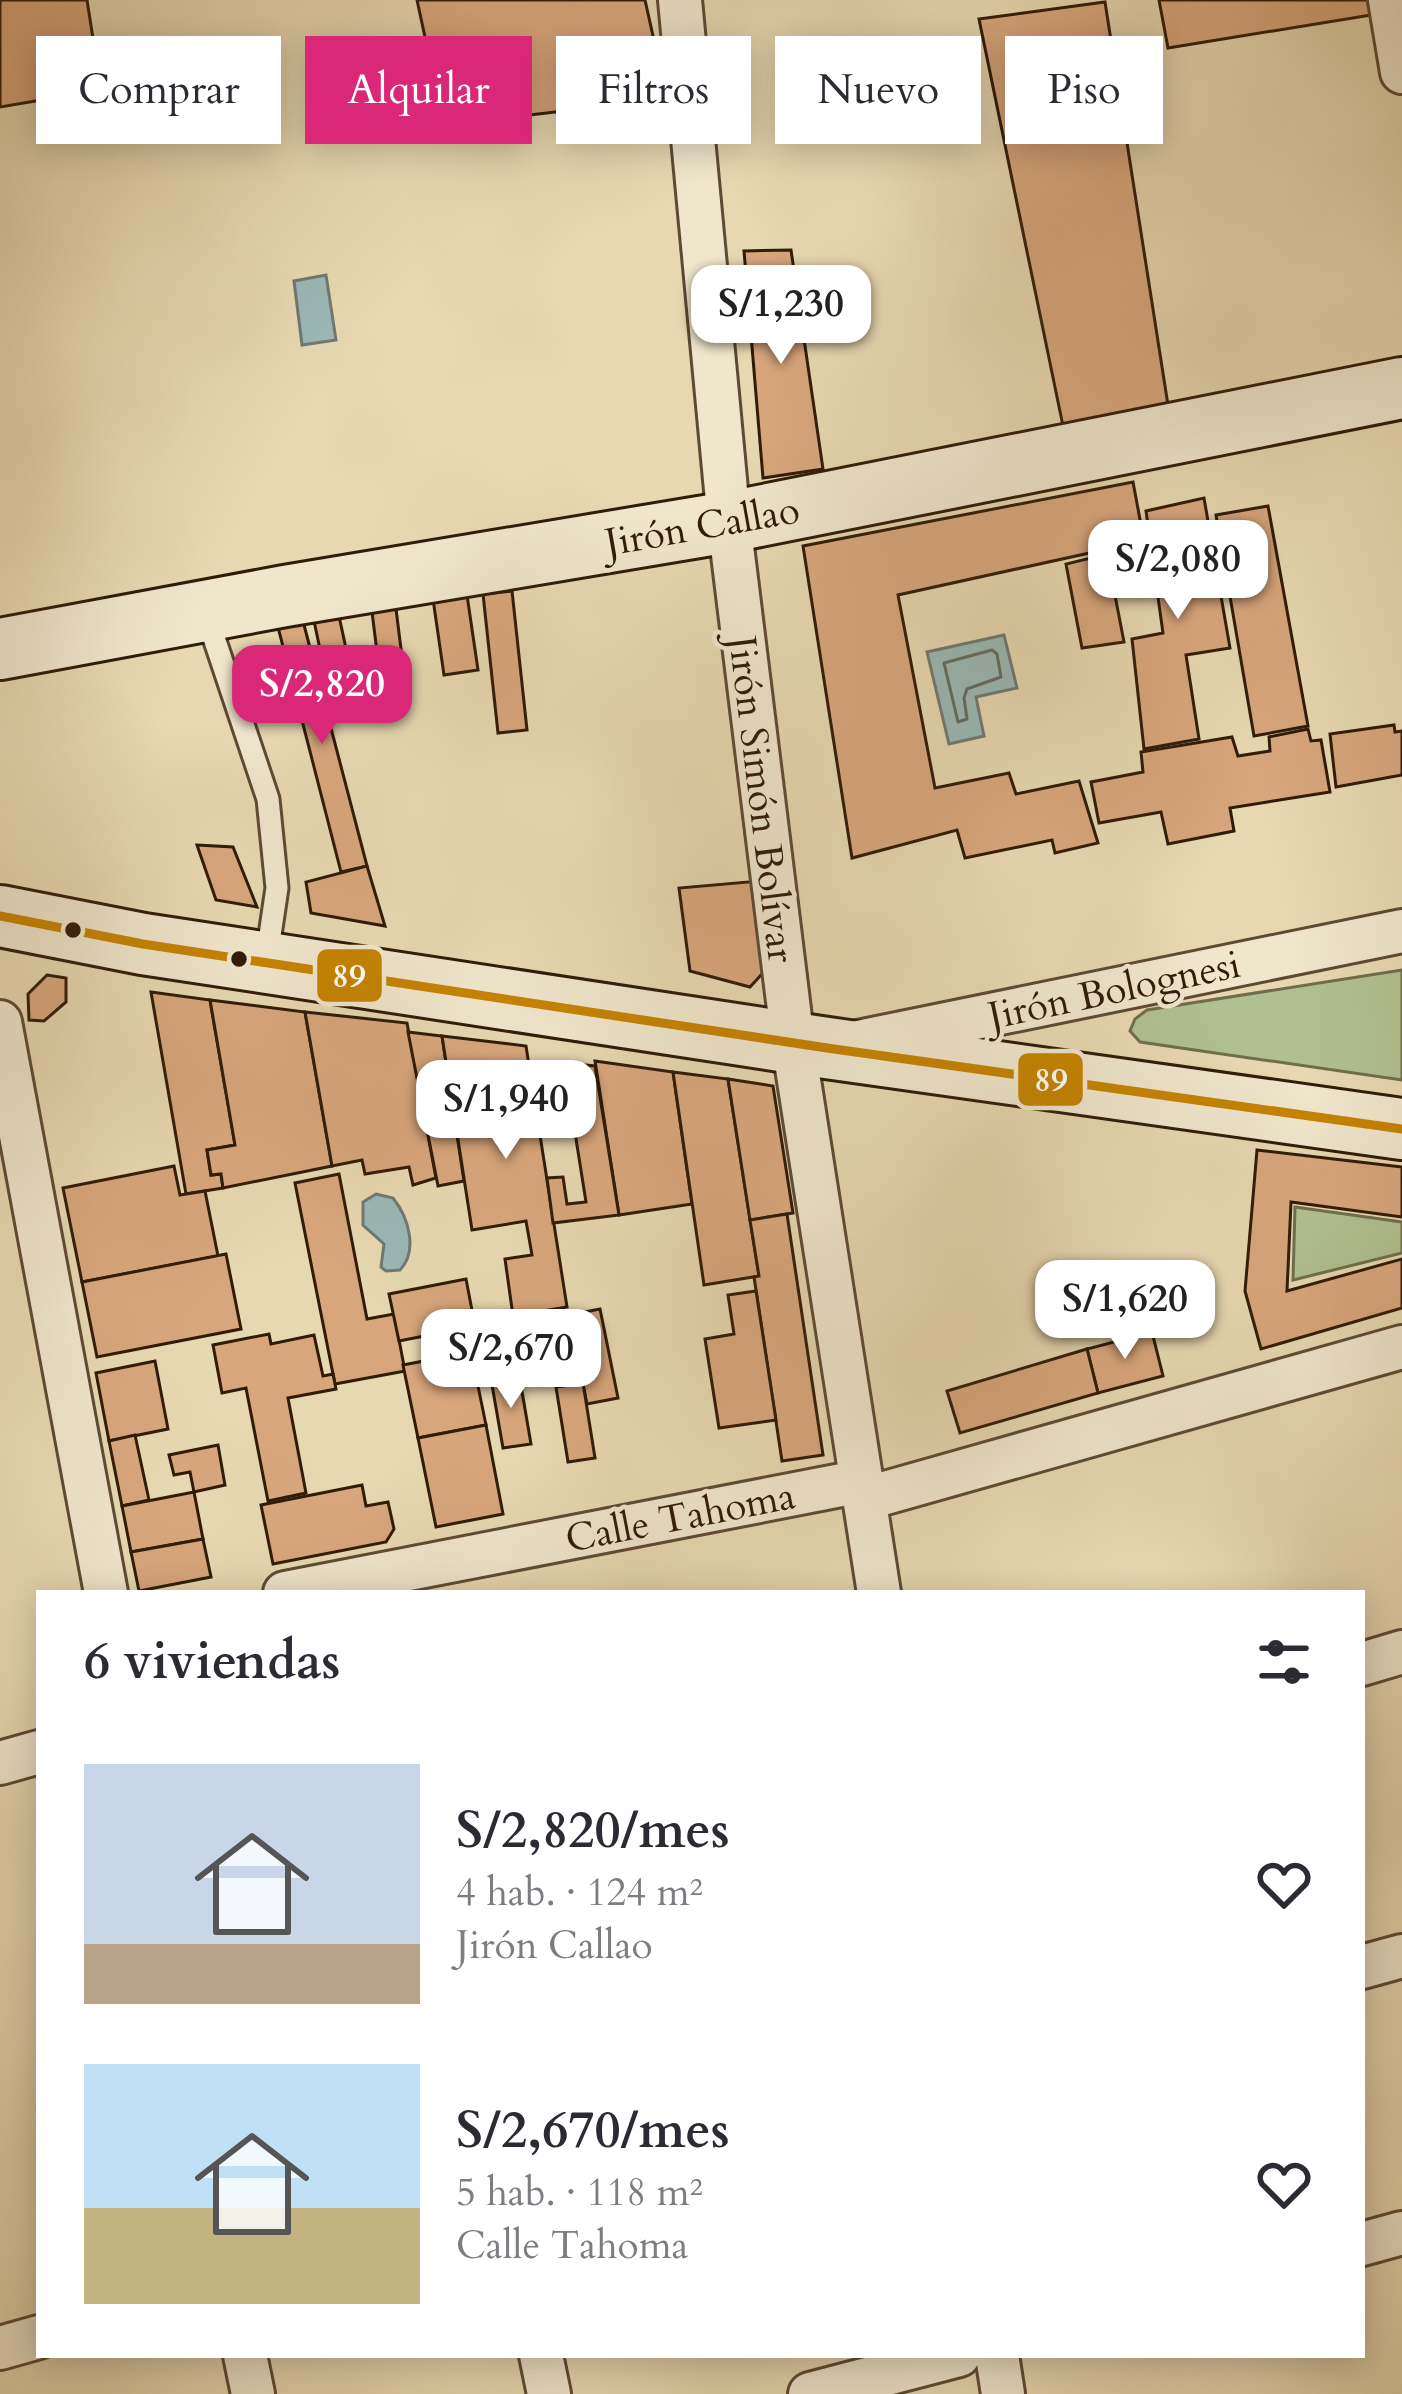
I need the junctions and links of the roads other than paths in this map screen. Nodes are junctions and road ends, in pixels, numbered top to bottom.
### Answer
1 (680, 0) edge
2 (1390, 0) edge
3 (1402, 72) edge
4 (1402, 388) edge
5 (729, 522) junction
6 (205, 610) junction
7 (0, 649) edge
8 (0, 916) edge
9 (1402, 931) edge
10 (266, 962) junction
11 (0, 1022) edge
12 (810, 1045) junction
13 (1402, 1130) edge
14 (1402, 1347) edge
15 (863, 1490) junction
16 (105, 1590) edge
17 (302, 1590) edge
18 (879, 1590) edge
19 (1402, 1652) edge
20 (1365, 1663) edge
21 (36, 1753) edge
22 (0, 1763) edge
23 (1402, 1956) edge
24 (1365, 1965) edge
25 (1402, 2233) edge
26 (1365, 2243) edge
27 (36, 2338) edge
28 (0, 2348) edge
29 (246, 2358) edge
30 (542, 2358) edge
31 (947, 2358) edge
32 (997, 2358) edge
33 (253, 2394) edge
34 (549, 2394) edge
35 (809, 2394) edge
36 (1003, 2394) edge

1 - 5 street, Jirón Simón Bolívar
2 - 3 street
4 - 5 street, Jirón Callao
5 - 6 street, Jirón Callao
5 - 12 street, Jirón Simón Bolívar
6 - 7 street, Jirón Callao
6 - 10 lane
8 - 10 street
9 - 12 street, Jirón Bolognesi
10 - 12 street
11 - 16 street
12 - 13 street
12 - 15 street, Jirón Simón Bolívar
14 - 15 street, Calle Tahoma
15 - 17 street, Calle Tahoma
15 - 18 street, Jirón Simón Bolívar
19 - 20 street
21 - 22 street
23 - 24 street
25 - 26 street
27 - 28 street
29 - 33 street
30 - 34 street
31 - 35 street
32 - 36 street

